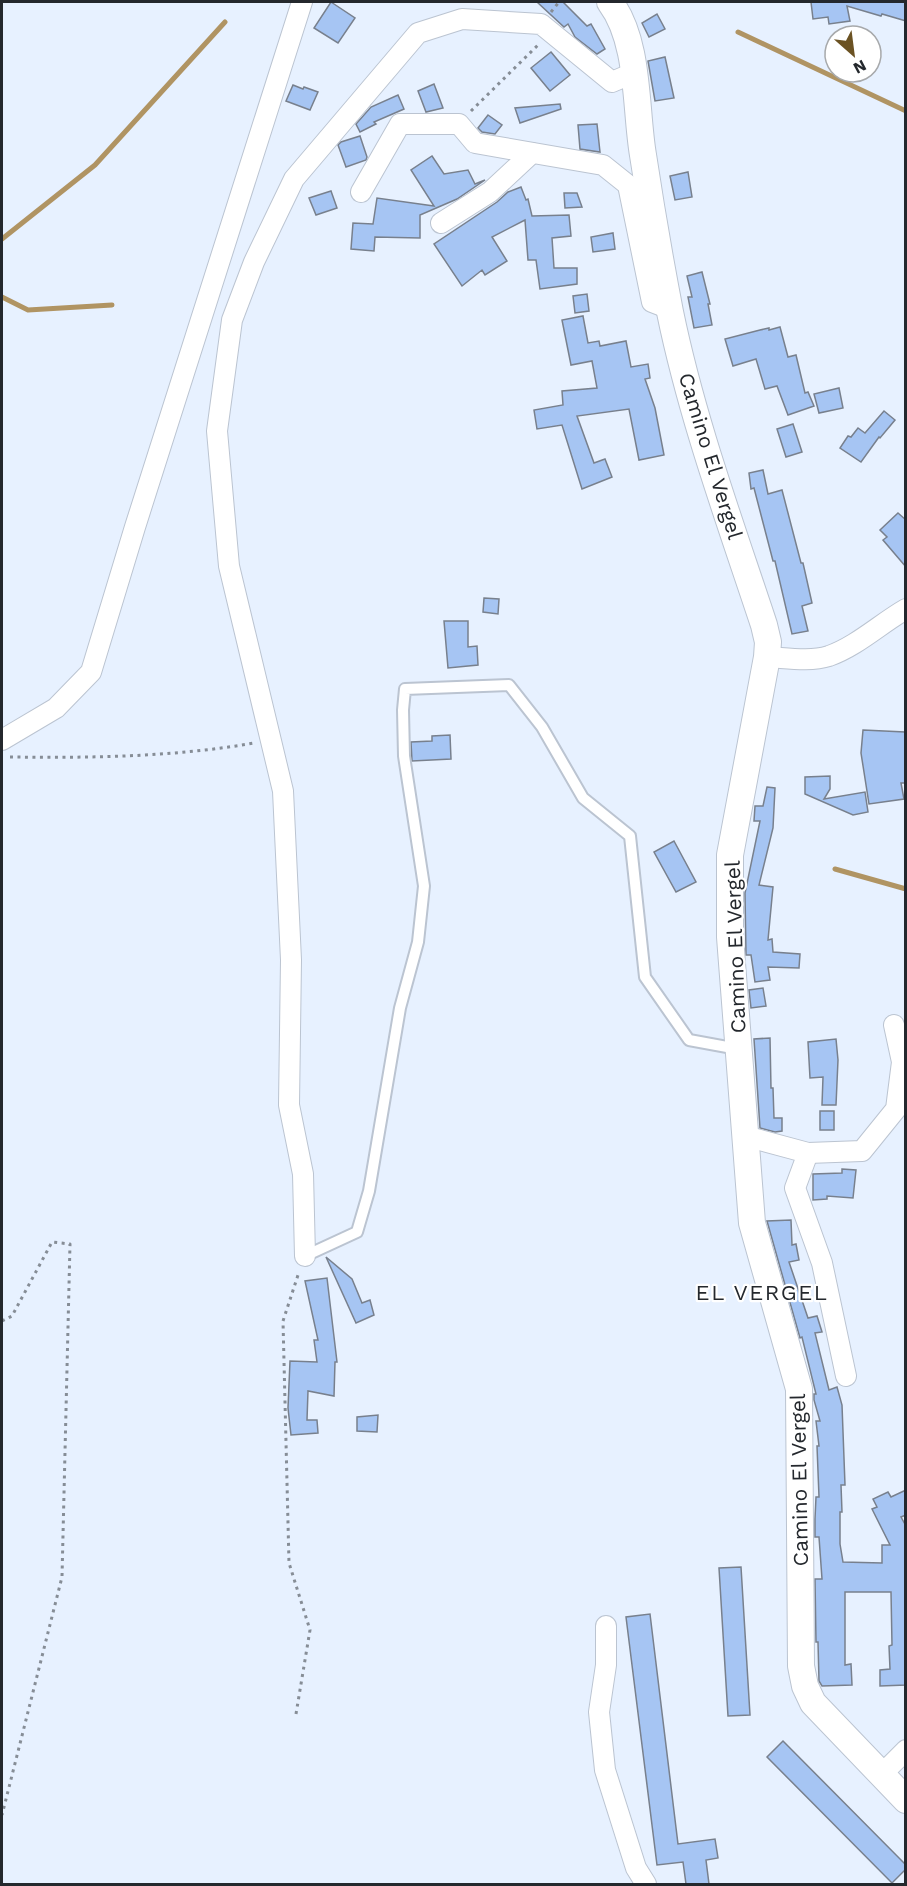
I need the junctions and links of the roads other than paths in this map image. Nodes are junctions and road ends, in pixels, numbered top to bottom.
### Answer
1 (302, 2) edge
2 (616, 4) edge
3 (633, 73) junction
4 (532, 153) junction
5 (361, 192) dead end
6 (441, 223) dead end
7 (670, 309) junction
8 (906, 609) edge
9 (767, 657) junction
10 (2, 740) edge
11 (894, 1025) dead end
12 (739, 1049) junction
13 (746, 1136) junction
14 (807, 1153) junction
15 (304, 1256) joint
16 (846, 1376) dead end
17 (606, 1626) dead end
18 (906, 1750) edge
19 (881, 1775) junction
20 (906, 1800) edge
21 (646, 1884) edge

1 - 10 street
2 - 3 street, Camino El Vergel
3 - 7 street, Camino El Vergel
3 - 15 street
4 - 5 street
4 - 6 street
4 - 7 street
7 - 9 street, Camino El Vergel
8 - 9 street
9 - 12 street, Camino El Vergel
11 - 14 street
12 - 13 street, Camino El Vergel
12 - 15 lane
13 - 14 street
13 - 19 street, Camino El Vergel
14 - 16 street
17 - 21 street
18 - 19 street
19 - 20 street, Camino El Vergel

